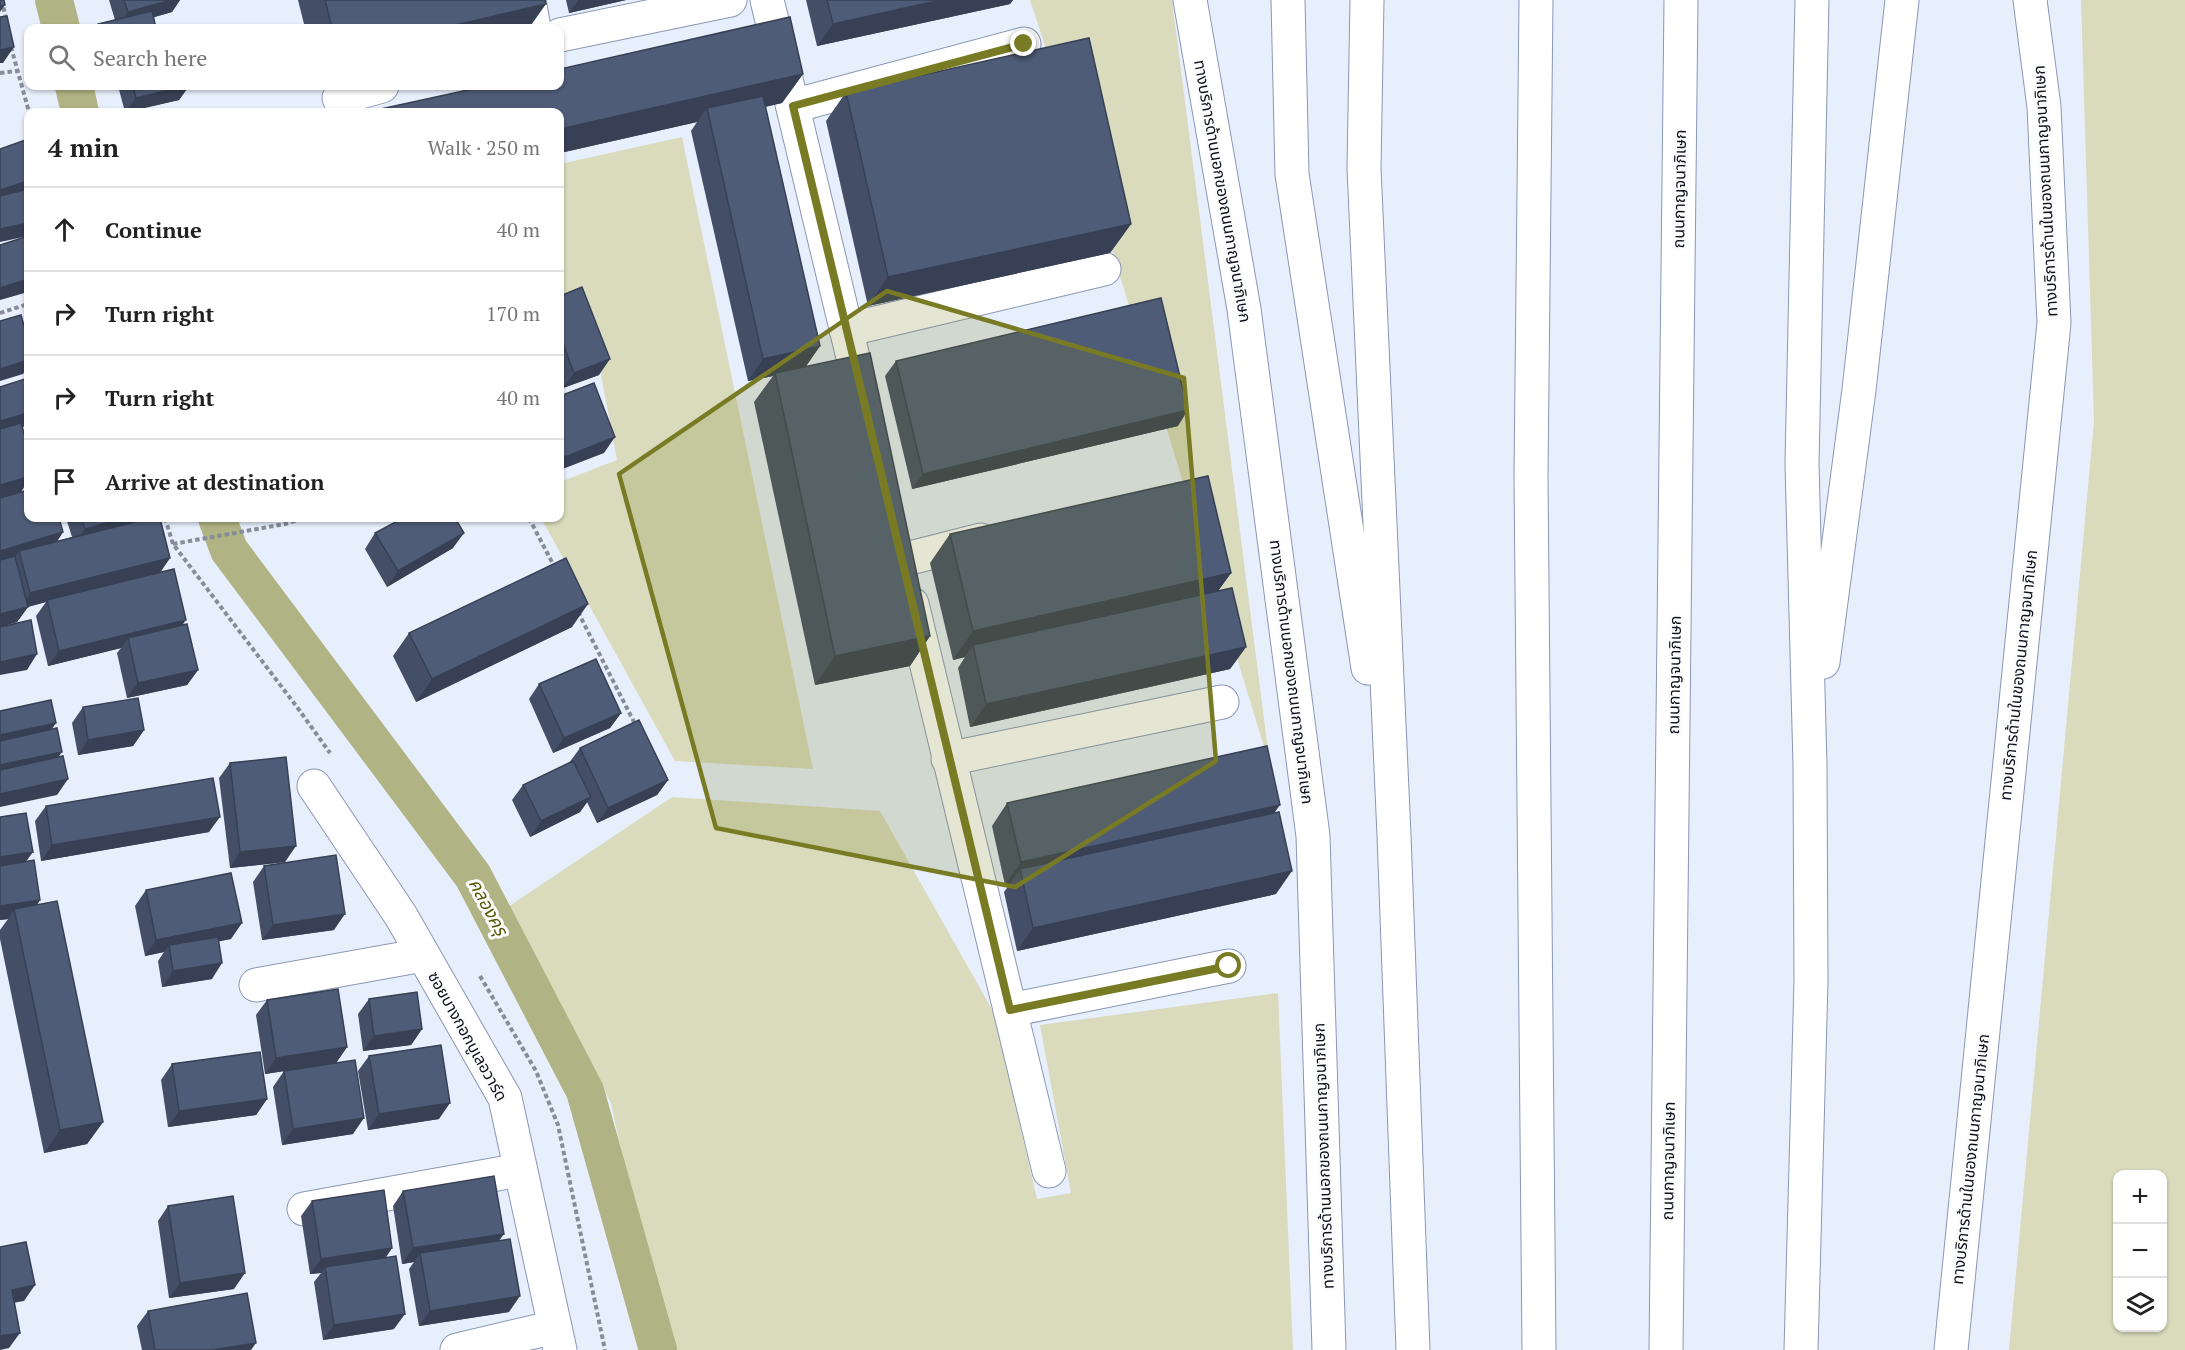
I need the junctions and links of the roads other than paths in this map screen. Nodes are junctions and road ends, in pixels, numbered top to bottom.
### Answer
1 (529, 0) edge
2 (730, 0) edge
3 (767, 0) edge
4 (1190, 0) edge
5 (1288, 0) edge
6 (1367, 0) edge
7 (1536, 0) edge
8 (1681, 0) edge
9 (1812, 0) edge
10 (1902, 0) edge
11 (2030, 0) edge
12 (533, 24) edge
13 (564, 34) edge
14 (1024, 44) dead end
15 (368, 90) edge
16 (339, 98) dead end
17 (793, 106) junction
18 (1104, 269) dead end
19 (846, 330) junction
20 (869, 422) edge
21 (1007, 534) edge
22 (1222, 702) dead end
23 (948, 759) junction
24 (1810, 765) junction
25 (314, 786) dead end
26 (1394, 835) junction
27 (423, 955) junction
28 (1229, 966) dead end
29 (256, 985) dead end
30 (1010, 1010) junction
31 (520, 1170) junction
32 (1049, 1171) dead end
33 (304, 1209) dead end
34 (557, 1339) edge
35 (1413, 1343) edge
36 (1329, 1347) edge
37 (457, 1350) edge
38 (1539, 1350) edge
39 (1666, 1350) edge
40 (1801, 1350) edge
41 (1951, 1350) edge

1 - 12 main road
2 - 13 main road
3 - 17 main road
4 - 36 main road, ทางบริการด้านนอกของถนนกาญจนาภิเษก
5 - 26 main road
6 - 26 main road
7 - 38 main road
8 - 39 main road, ถนนกาญจนาภิเษก
9 - 24 main road
10 - 24 main road
11 - 41 main road, ทางบริการด้านในของถนนกาญจนาภิเษก
14 - 17 main road
15 - 16 main road
17 - 19 main road
18 - 19 main road
19 - 20 main road
21 - 23 main road
22 - 23 main road
23 - 30 main road
24 - 40 main road
25 - 27 main road, ซอยบางกอกบูเลอวาร์ด
26 - 35 main road
27 - 29 main road
27 - 31 main road, ซอยบางกอกบูเลอวาร์ด
28 - 30 main road
30 - 32 main road
31 - 33 main road
31 - 34 main road, ซอยบางกอกบูเลอวาร์ด
34 - 37 main road

